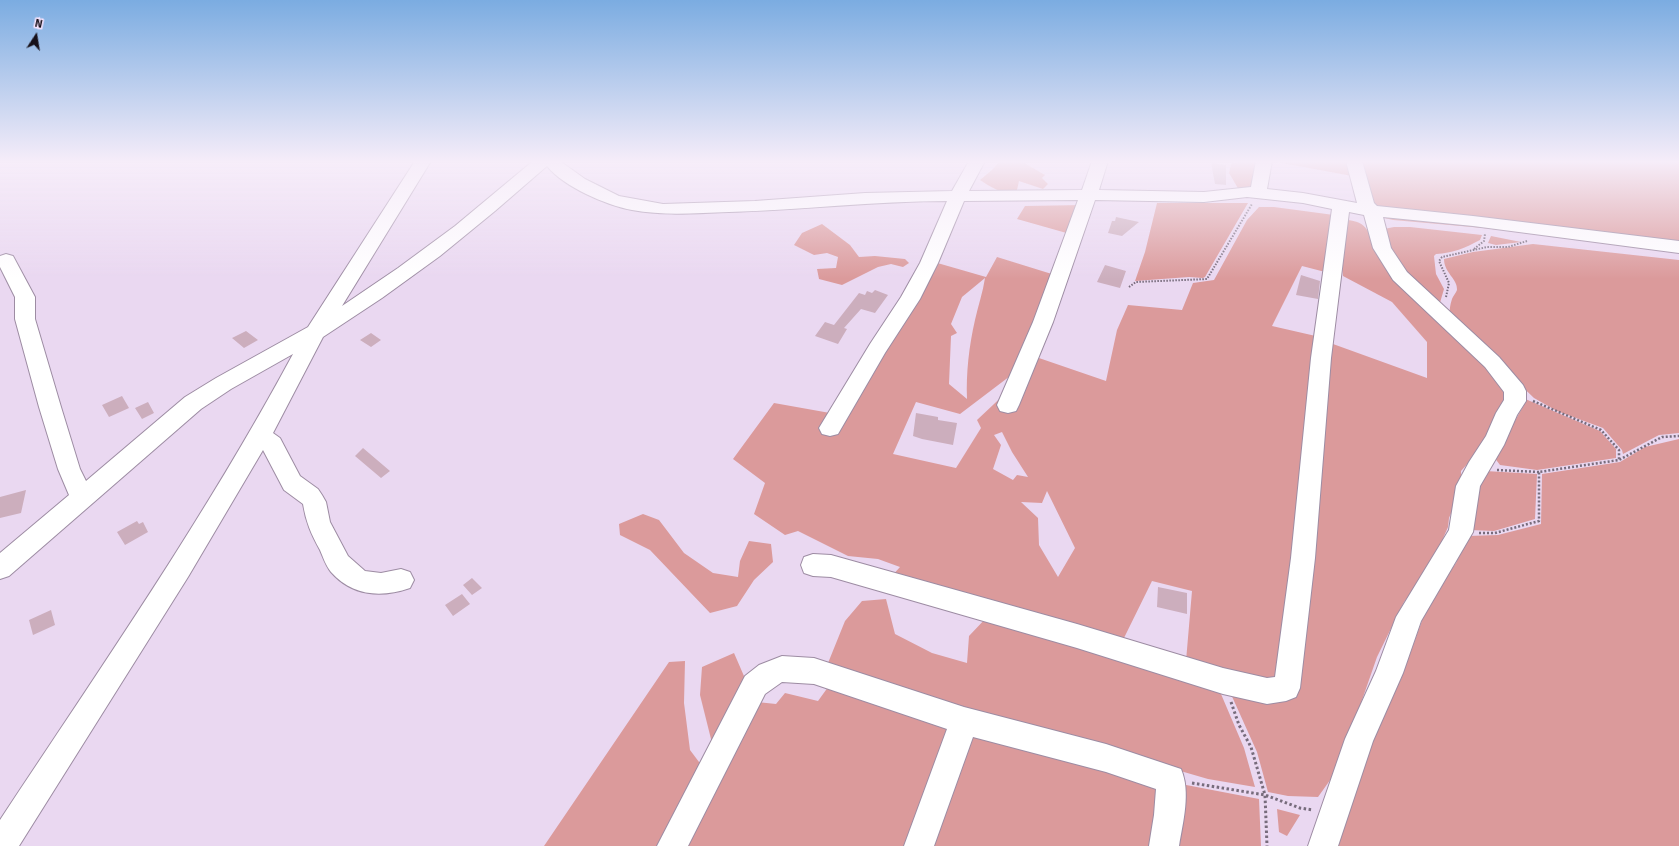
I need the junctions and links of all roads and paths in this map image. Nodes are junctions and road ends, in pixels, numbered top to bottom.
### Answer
1 (398, 200) edge
2 (496, 200) edge
3 (620, 200) edge
4 (832, 200) edge
5 (956, 200) edge
6 (1087, 200) edge
7 (1254, 200) edge
8 (1316, 200) edge
9 (1365, 200) edge
10 (1341, 205) junction
11 (1372, 211) junction
12 (1486, 223) junction
13 (1551, 232) junction
14 (1679, 247) edge
15 (1473, 249) junction
16 (6, 260) dead end
17 (1129, 287) dead end
18 (1446, 320) junction
19 (315, 333) junction
20 (1507, 379) junction
21 (1008, 405) dead end
22 (830, 428) dead end
23 (260, 436) junction
24 (1679, 436) edge
25 (1620, 460) junction
26 (1477, 468) junction
27 (1539, 472) junction
28 (82, 497) junction
29 (1460, 532) junction
30 (813, 565) dead end
31 (0, 568) edge
32 (401, 580) dead end
33 (1223, 681) junction
34 (964, 721) junction
35 (1172, 779) junction
36 (1265, 795) junction
37 (1334, 813) junction
38 (1, 846) edge
39 (672, 846) edge
40 (919, 846) edge
41 (1164, 846) edge
42 (1268, 846) edge
43 (1323, 846) edge

1 - 19 street
2 - 19 street
3 - 4 street
5 - 22 street
6 - 21 street
7 - 17 path
8 - 10 street
9 - 11 street
10 - 11 street
10 - 33 street
11 - 12 street
11 - 18 street
12 - 13 street
12 - 15 path
13 - 14 street
13 - 15 path
15 - 18 path
16 - 28 street
18 - 20 street
19 - 23 street
19 - 28 street
20 - 25 path
20 - 26 street
23 - 32 street
23 - 38 street
24 - 25 path
25 - 27 path
26 - 27 path
26 - 29 street
27 - 29 path
28 - 31 street
29 - 37 street
30 - 33 street
33 - 36 path
34 - 35 street
34 - 39 street
34 - 40 street
35 - 36 path
35 - 41 street
36 - 37 path
36 - 42 path
37 - 43 street

